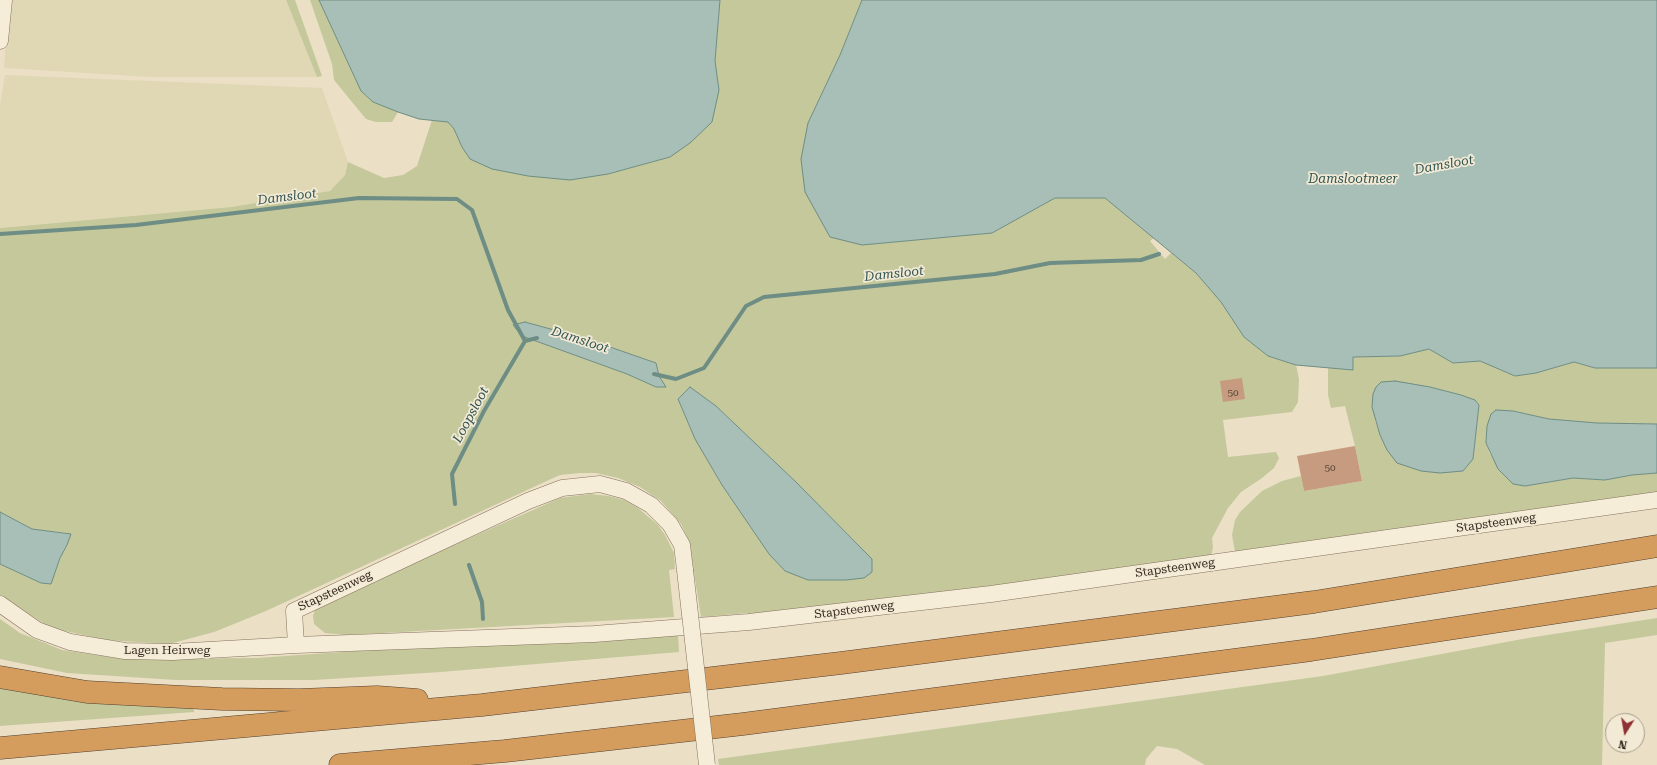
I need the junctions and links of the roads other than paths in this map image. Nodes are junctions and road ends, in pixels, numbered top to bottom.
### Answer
1 (4, 0) edge
2 (0, 41) edge
3 (1657, 500) edge
4 (1657, 546) edge
5 (1657, 597) edge
6 (0, 604) edge
7 (296, 645) junction
8 (0, 677) edge
9 (482, 704) junction
10 (0, 748) edge
11 (505, 751) junction
12 (340, 765) edge
13 (465, 765) edge
14 (707, 765) edge

1 - 2 street
3 - 7 street, Stapsteenweg
4 - 9 highway
5 - 11 highway
6 - 7 street, Lagen Heirweg
7 - 14 street, Stapsteenweg, bridge
8 - 9 highway
9 - 10 highway
11 - 12 highway
11 - 13 highway

